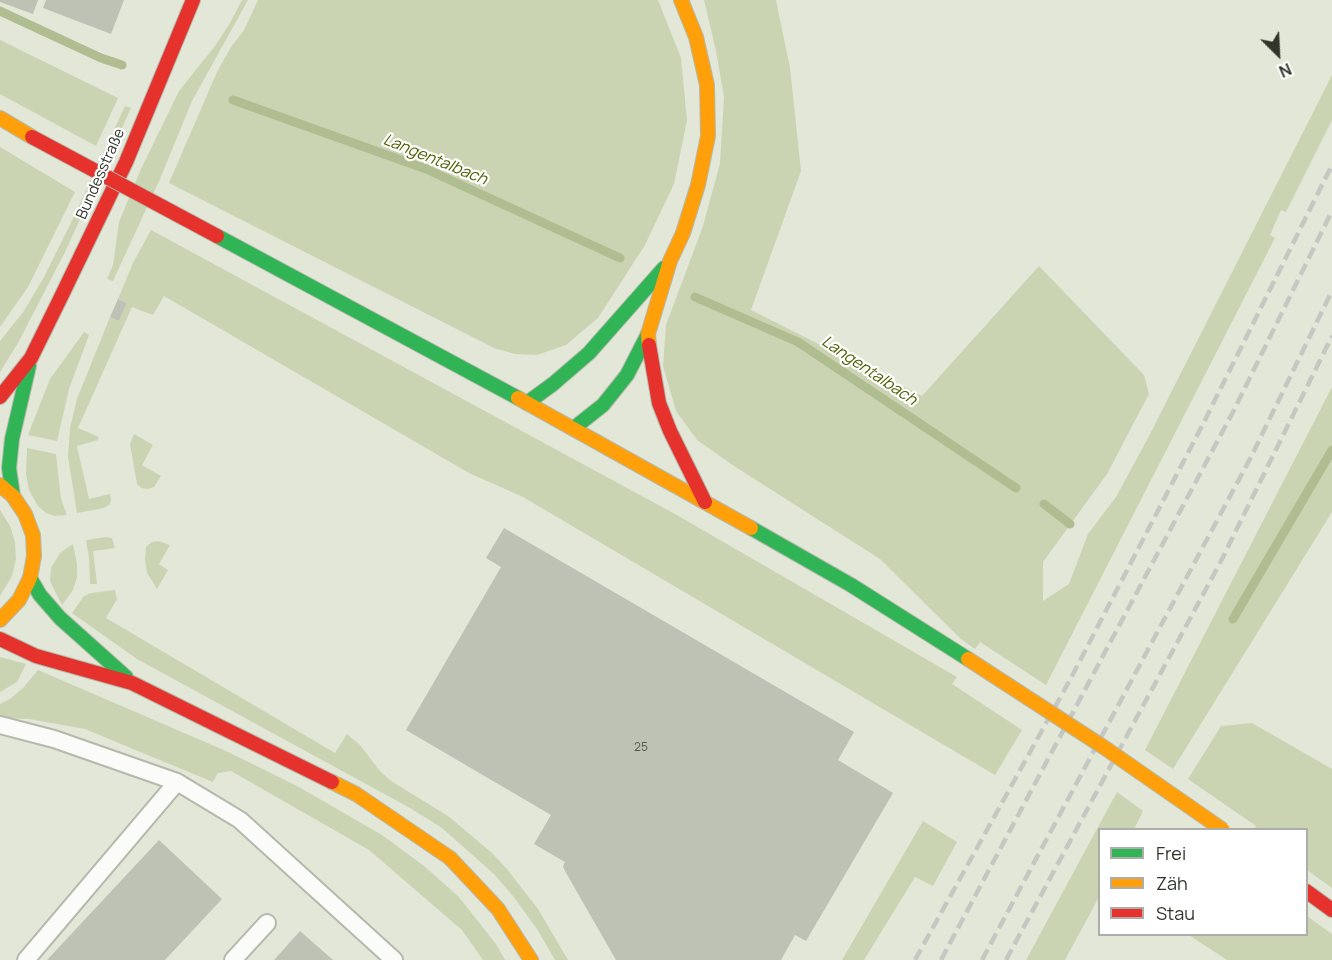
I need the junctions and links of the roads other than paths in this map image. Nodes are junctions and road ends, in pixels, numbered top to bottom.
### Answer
1 (193, 0) edge
2 (681, 0) edge
3 (0, 118) edge
4 (670, 261) junction
5 (648, 334) junction
6 (31, 358) junction
7 (0, 397) edge
8 (527, 403) junction
9 (574, 428) junction
10 (0, 485) edge
11 (13, 496) junction
12 (705, 502) junction
13 (30, 578) junction
14 (0, 620) edge
15 (0, 639) edge
16 (132, 682) junction
17 (0, 725) edge
18 (177, 782) junction
19 (1220, 828) edge
20 (1308, 892) edge
21 (1332, 910) edge
22 (267, 922) dead end
23 (26, 960) edge
24 (233, 960) edge
25 (394, 960) edge
26 (531, 960) edge

1 - 6 main road, Bundesstraße
2 - 4 main road
3 - 8 main road, bridge
4 - 5 main road
4 - 8 main road
5 - 9 main road
5 - 12 main road
6 - 7 main road
6 - 11 main road
8 - 9 main road
9 - 12 main road
10 - 11 main road
11 - 13 main road
12 - 19 main road, bridge
13 - 14 main road
13 - 16 main road
15 - 16 main road
16 - 26 main road
17 - 18 lane
18 - 23 lane
18 - 25 lane
20 - 21 main road
22 - 24 lane

